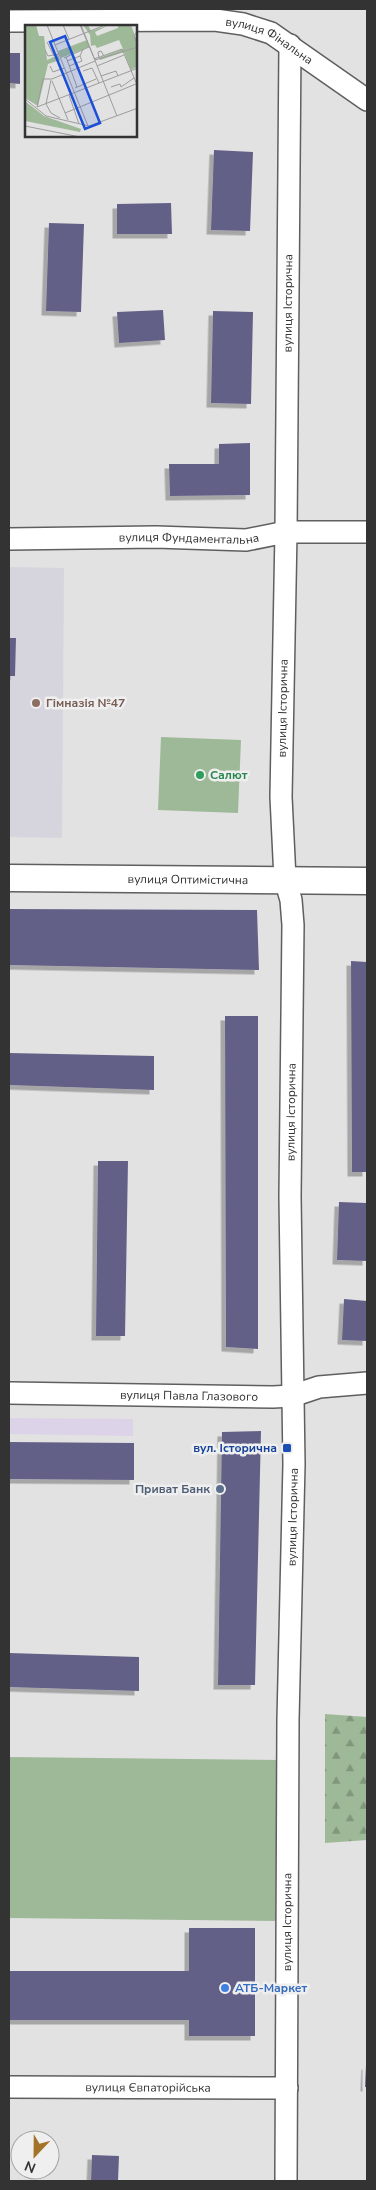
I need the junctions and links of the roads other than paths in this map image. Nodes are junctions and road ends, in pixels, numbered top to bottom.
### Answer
1 (9, 21) edge
2 (290, 45) junction
3 (367, 100) edge
4 (286, 532) junction
5 (367, 532) edge
6 (9, 539) edge
7 (9, 878) edge
8 (285, 879) junction
9 (367, 881) edge
10 (367, 1383) edge
11 (9, 1393) edge
12 (292, 1396) junction
13 (9, 2087) edge
14 (287, 2088) junction
15 (286, 2181) edge

1 - 2 street, вулиця Фінальна
2 - 3 street, вулиця Фінальна
2 - 4 street, вулиця Історична
4 - 5 street, вулиця Фундаментальна
4 - 6 street, вулиця Фундаментальна
4 - 8 street, вулиця Історична
7 - 8 street, вулиця Оптимістична
8 - 9 street, вулиця Оптимістична
8 - 12 street, вулиця Історична
10 - 12 street, вулиця Павла Глазового
11 - 12 street, вулиця Павла Глазового
12 - 14 street, вулиця Історична
13 - 14 street, вулиця Євпаторійська
14 - 15 street, вулиця Історична

